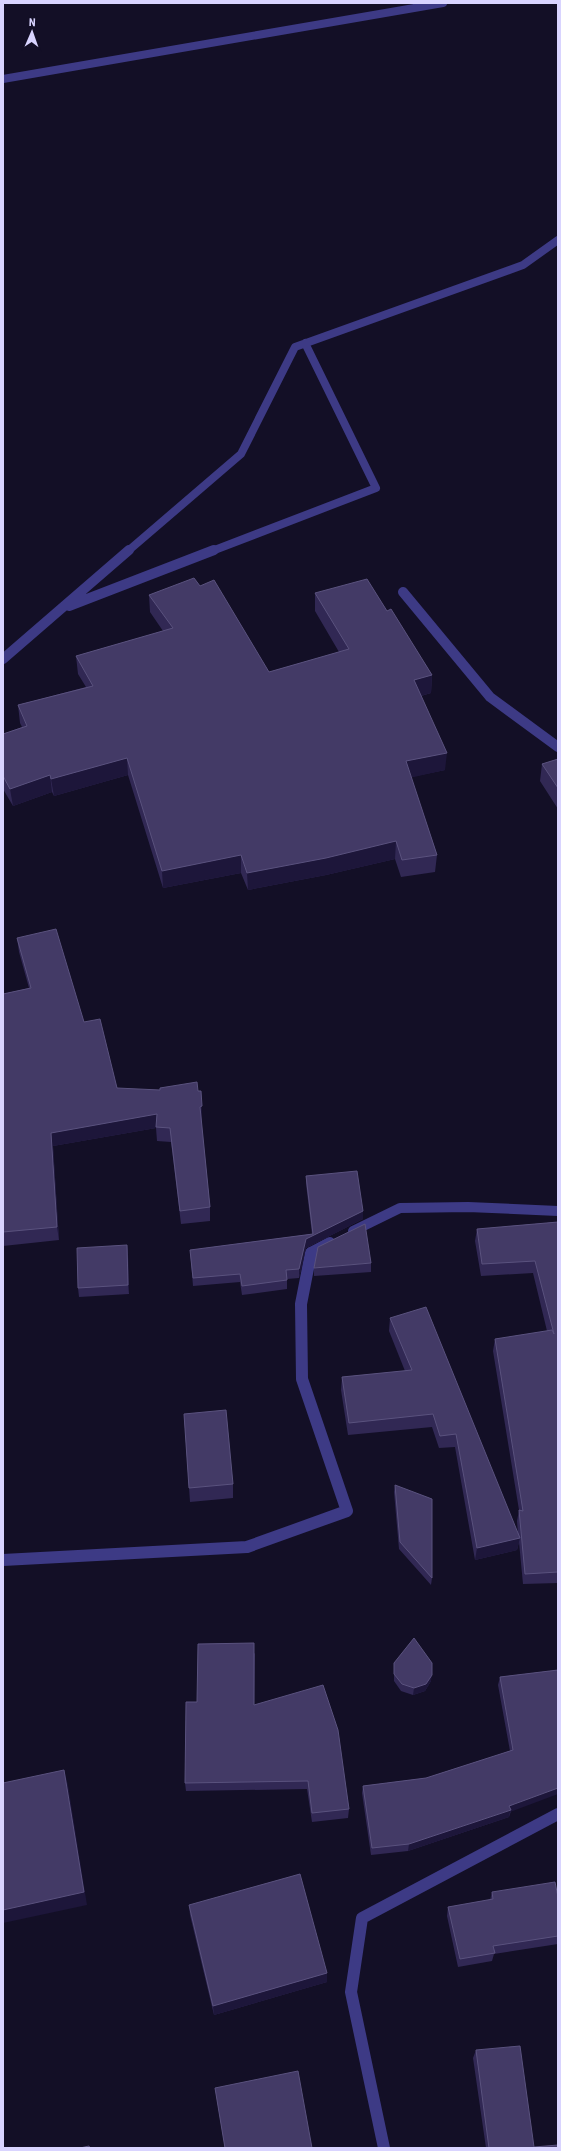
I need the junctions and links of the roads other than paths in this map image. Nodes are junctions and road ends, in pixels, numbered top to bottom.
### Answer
1 (443, 3) edge
2 (3, 79) edge
3 (558, 240) edge
4 (305, 343) junction
5 (403, 592) dead end
6 (61, 609) junction
7 (3, 659) edge
8 (558, 747) edge
9 (558, 1211) edge
10 (3, 1560) edge
11 (558, 1814) edge
12 (384, 2148) edge

1 - 2 street
3 - 4 street
4 - 6 street
4 - 6 street
5 - 8 street
6 - 7 street
9 - 10 street
11 - 12 street

